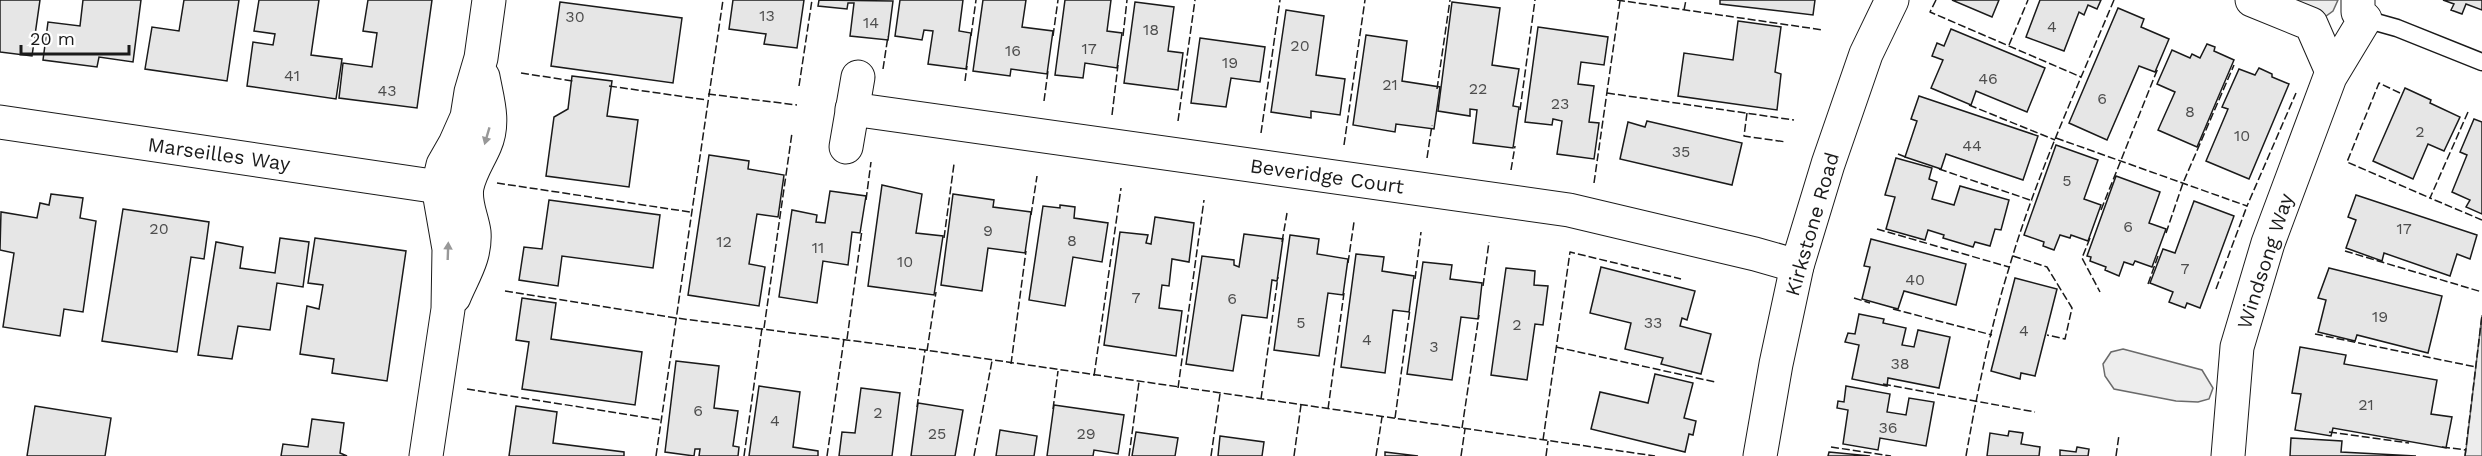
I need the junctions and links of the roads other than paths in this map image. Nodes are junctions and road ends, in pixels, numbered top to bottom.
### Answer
1 (489, 0) edge
2 (1892, 0) edge
3 (2252, 0) edge
4 (2360, 10) edge
5 (2311, 24) junction
6 (2482, 62) edge
7 (2332, 72) junction
8 (858, 77) dead end
9 (852, 109) junction
10 (0, 122) edge
11 (846, 147) dead end
12 (452, 188) junction
13 (1797, 266) junction
14 (426, 456) edge
15 (1761, 456) edge
16 (2228, 456) edge

1 - 12 street
2 - 13 street, Kirkstone Road
3 - 5 street
4 - 5 street
4 - 6 lane
4 - 7 street, Windsong Way
5 - 7 street
7 - 16 street, Windsong Way
8 - 9 street
9 - 11 street
9 - 13 street, Beveridge Court
10 - 12 street, Marseilles Way
12 - 14 street
13 - 15 street, Kirkstone Road

